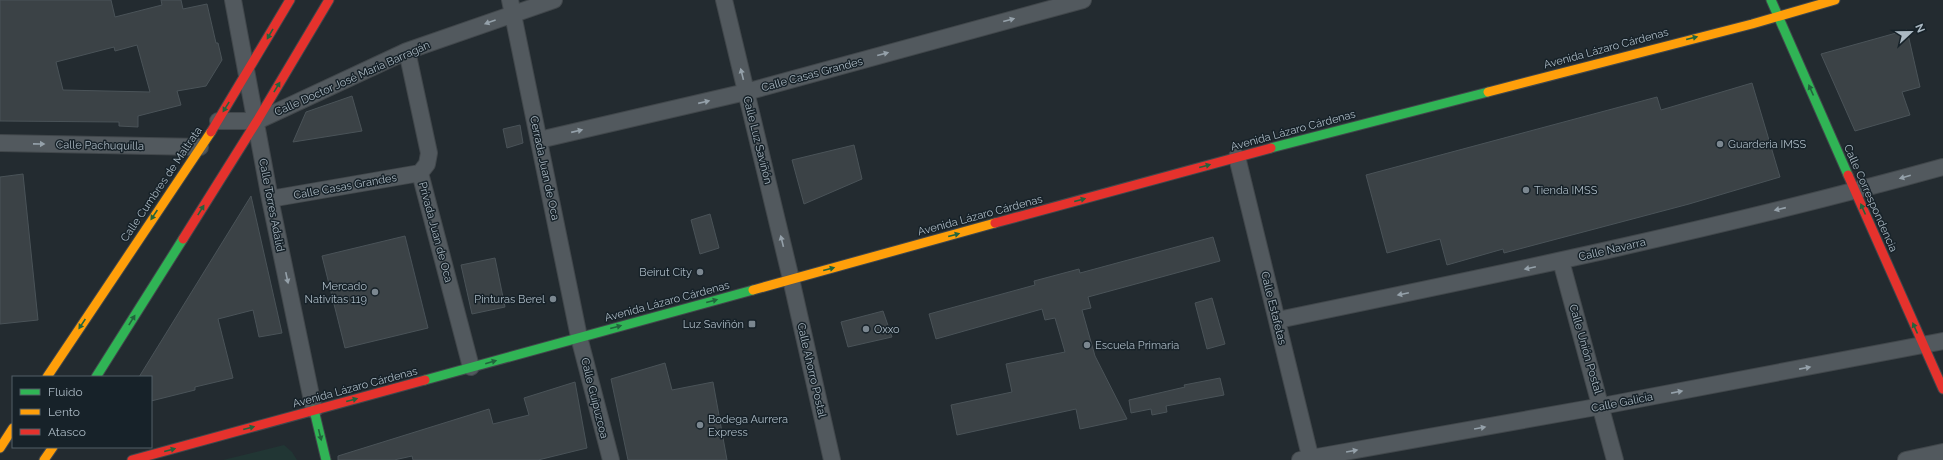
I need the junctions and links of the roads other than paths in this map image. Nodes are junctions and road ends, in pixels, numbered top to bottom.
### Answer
1 (233, 0) edge
2 (290, 0) edge
3 (329, 0) edge
4 (554, 0) edge
5 (724, 0) edge
6 (1083, 0) edge
7 (1771, 0) edge
8 (1835, 0) edge
9 (511, 7) edge
10 (1778, 16) junction
11 (407, 51) junction
12 (247, 74) junction
13 (746, 92) junction
14 (218, 121) junction
15 (257, 121) junction
16 (539, 140) junction
17 (0, 143) edge
18 (200, 147) junction
19 (1236, 157) junction
20 (1943, 167) edge
21 (420, 173) junction
22 (1855, 191) junction
23 (270, 199) junction
24 (1561, 261) junction
25 (791, 279) junction
26 (1278, 320) junction
27 (579, 337) junction
28 (1943, 341) edge
29 (1923, 346) junction
30 (471, 367) junction
31 (48, 376) edge
32 (97, 376) edge
33 (1943, 388) edge
34 (1602, 406) junction
35 (314, 410) junction
36 (12, 430) edge
37 (0, 448) edge
38 (52, 448) edge
39 (1943, 452) edge
40 (1307, 459) edge
41 (44, 460) edge
42 (132, 460) edge
43 (326, 460) edge
44 (611, 460) edge
45 (832, 460) edge
46 (1615, 460) edge
47 (1906, 460) edge

1 - 12 street, Calle Torres Adalid
2 -> 12 main road, Calle Cumbres de Maltrata
15 -> 3 main road
4 - 9 street, Calle Doctor José María Barragán
13 -> 5 street, Calle Luz Saviñón
13 -> 6 street, Calle Casas Grandes
7 - 10 main road, Calle Correspondencia
8 - 10 main road, Avenida Lázaro Cárdenas
9 -> 11 street, Calle Doctor José María Barragán
9 - 16 street, Cerrada Juan de Oca
19 -> 10 main road, Avenida Lázaro Cárdenas
22 -> 10 main road, Calle Correspondencia
11 - 15 street, Calle Doctor José María Barragán
11 - 21 street, Privada Juan de Oca
12 -> 14 main road, Calle Cumbres de Maltrata
12 - 15 street, Calle Torres Adalid
16 -> 13 street, Calle Casas Grandes
25 -> 13 street, Calle Luz Saviñón
14 - 15 street, Calle Doctor José María Barragán
14 - 18 main road, Calle Cumbres de Maltrata
15 - 23 street, Calle Torres Adalid
32 -> 15 main road
16 - 27 street, Cerrada Juan de Oca
17 -> 18 street, Calle Pachuquilla
18 -> 31 main road, Calle Cumbres de Maltrata
25 -> 19 main road, Avenida Lázaro Cárdenas
19 - 26 street, Calle Estafetas
20 -> 22 street, Calle Navarra
21 - 23 street, Calle Casas Grandes
21 - 30 street, Privada Juan de Oca
22 -> 24 street, Calle Navarra
29 -> 22 main road, Calle Correspondencia
23 -> 35 street, Calle Torres Adalid
24 -> 26 street, Calle Navarra
24 - 34 street, Calle Unión Postal
27 -> 25 main road, Avenida Lázaro Cárdenas
25 - 45 street, Calle Ahorro Postal
26 - 40 street, Calle Estafetas
30 -> 27 main road, Avenida Lázaro Cárdenas
27 - 44 street, Calle Guipuzcoa
28 - 29 street, Calle Galicia
29 - 33 main road, Calle Correspondencia
34 -> 29 street, Calle Galicia
35 -> 30 main road, Avenida Lázaro Cárdenas
40 -> 34 street, Calle Galicia
34 - 46 street, Calle Unión Postal
42 -> 35 main road, Avenida Lázaro Cárdenas
35 -> 43 main road
36 - 37 main road
38 - 41 main road
39 - 47 street

